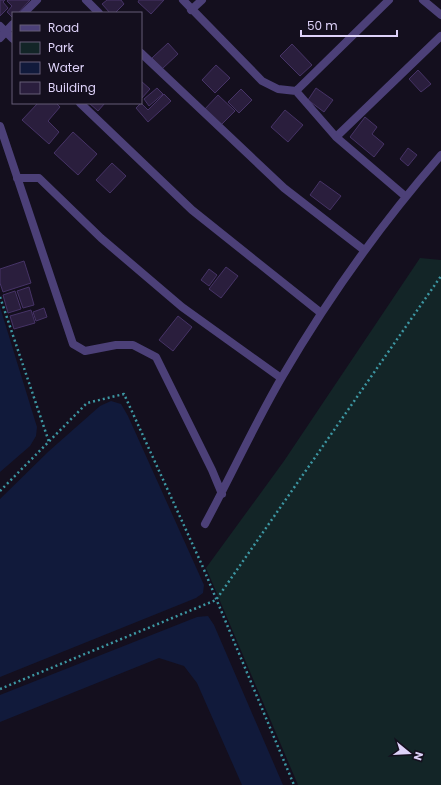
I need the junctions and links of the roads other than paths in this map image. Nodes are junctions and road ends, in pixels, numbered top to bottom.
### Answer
1 (37, 0) edge
2 (86, 0) edge
3 (183, 0) edge
4 (202, 0) edge
5 (389, 0) edge
6 (423, 0) edge
7 (191, 10) junction
8 (25, 12) edge
9 (98, 12) edge
10 (441, 15) edge
11 (12, 25) edge
12 (2, 32) edge
13 (441, 36) edge
14 (12, 38) edge
15 (142, 54) edge
16 (296, 91) junction
17 (81, 104) edge
18 (0, 126) edge
19 (336, 136) junction
20 (441, 155) edge
21 (17, 178) junction
22 (405, 196) junction
23 (364, 250) junction
24 (321, 313) junction
25 (281, 378) junction
26 (222, 494) junction
27 (205, 524) dead end

1 - 8 street
2 - 9 street
3 - 7 street
4 - 7 street
5 - 16 street
6 - 10 street
7 - 16 street
11 - 12 street
12 - 14 street
13 - 19 street
15 - 23 street
16 - 19 street
17 - 24 street
18 - 21 street
19 - 22 street
20 - 22 street
21 - 25 street
21 - 26 street
22 - 23 street
23 - 24 street
24 - 25 street
25 - 26 street
26 - 27 street

